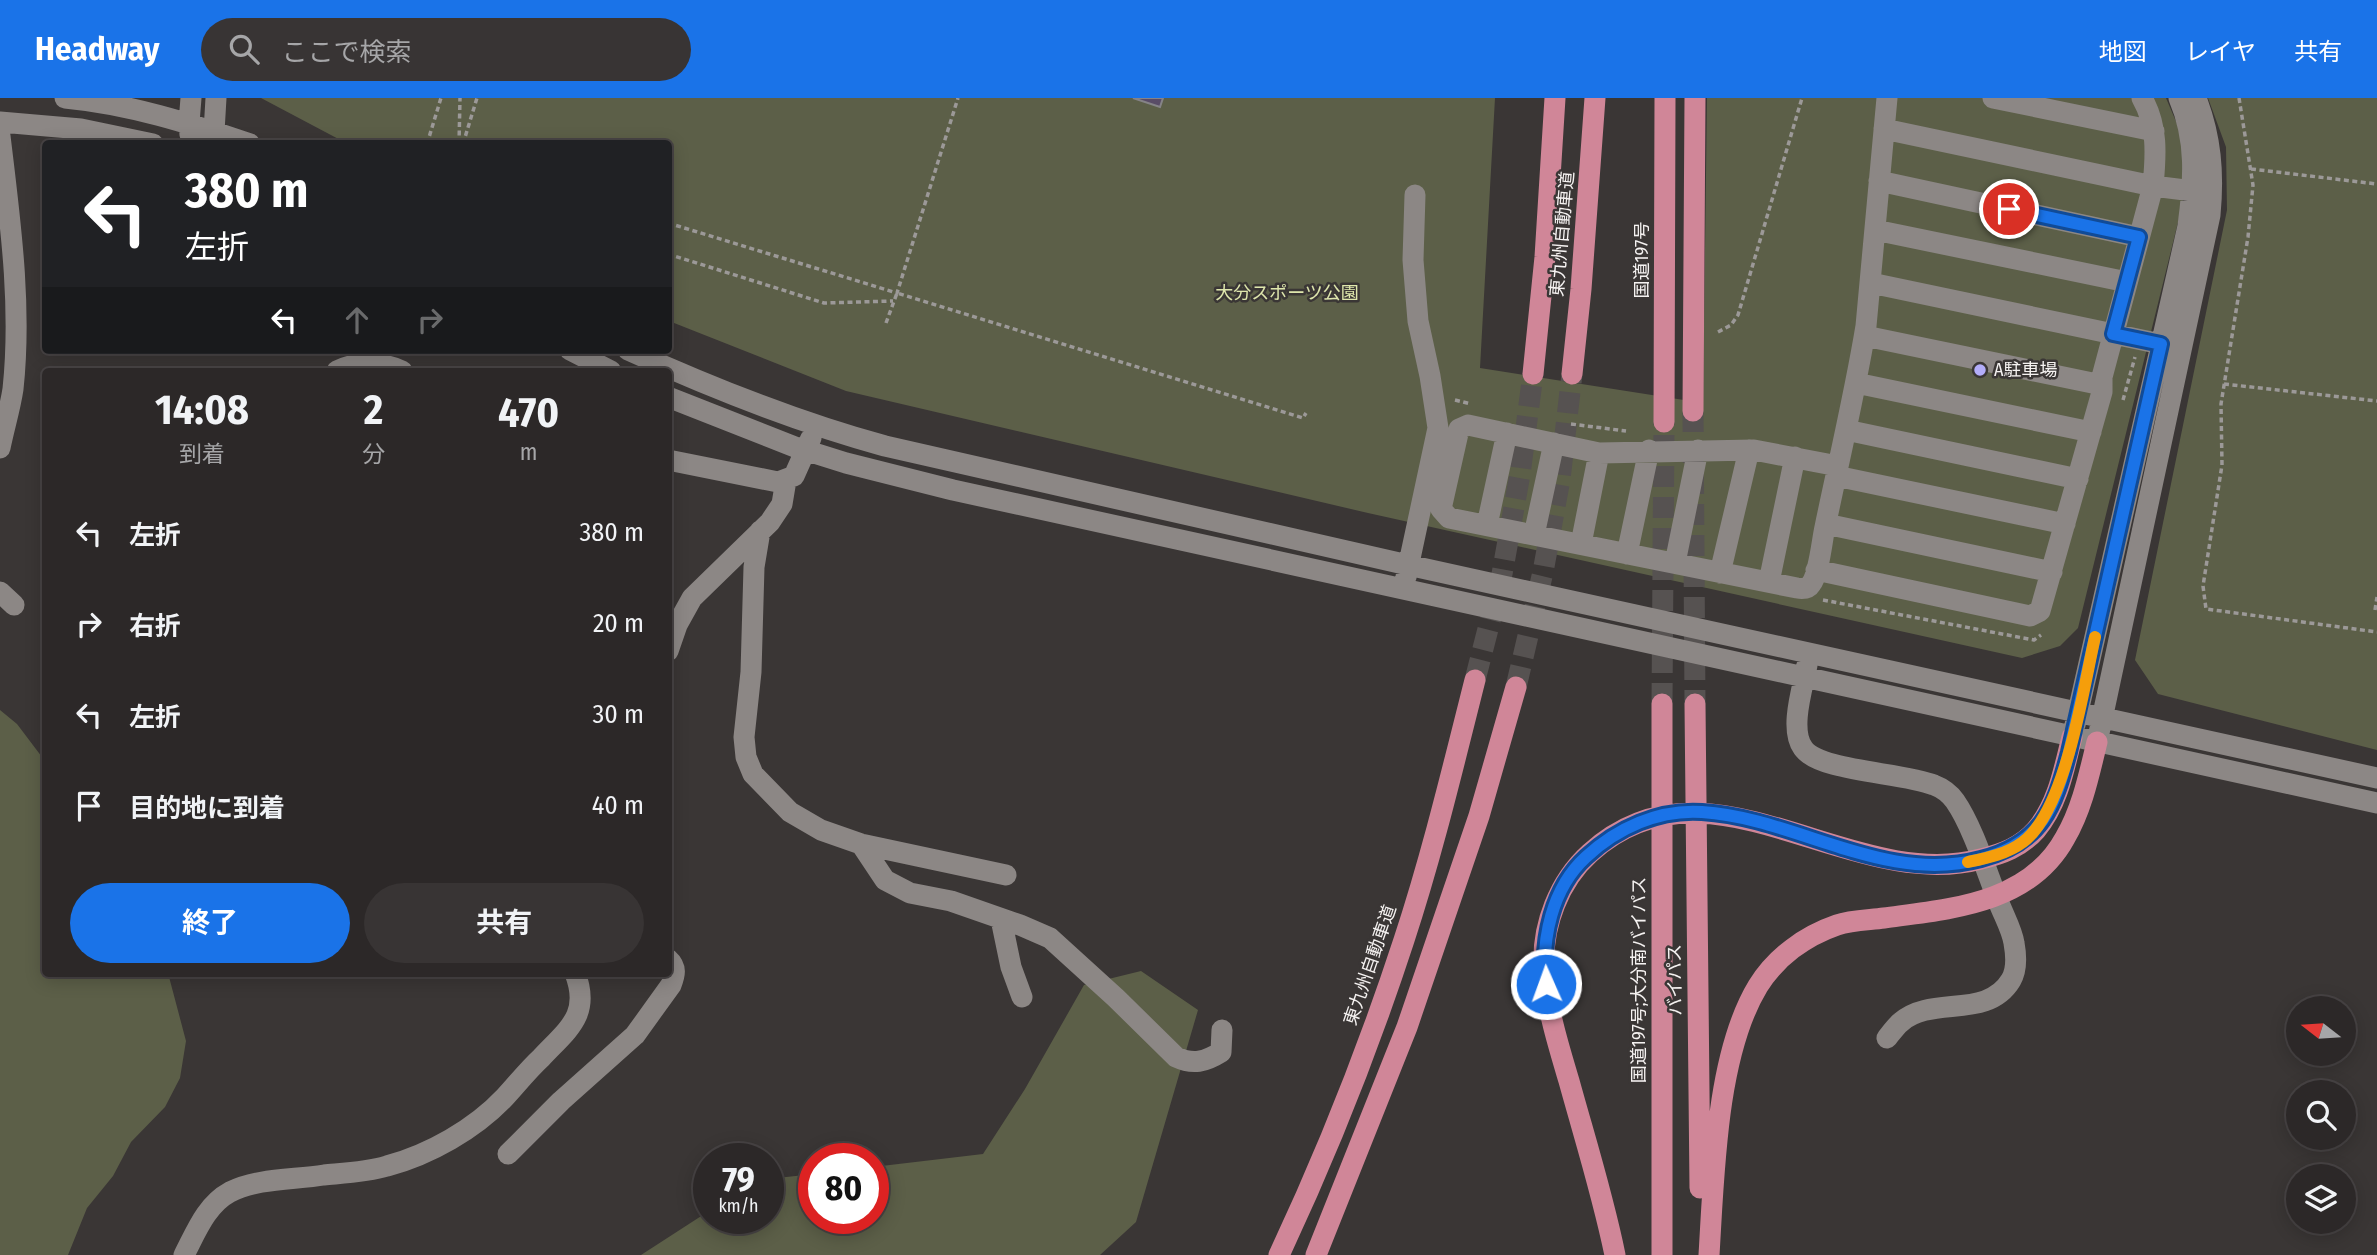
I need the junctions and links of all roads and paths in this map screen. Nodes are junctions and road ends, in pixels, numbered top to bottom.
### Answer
1 (65, 98) edge
2 (191, 98) edge
3 (216, 98) edge
4 (441, 98) edge
5 (460, 98) edge
6 (477, 98) edge
7 (958, 98) edge
8 (1555, 98) edge
9 (1595, 98) edge
10 (1665, 98) edge
11 (1695, 98) edge
12 (1802, 98) edge
13 (1887, 98) edge
14 (1993, 98) edge
15 (2142, 98) edge
16 (2179, 98) edge
17 (2196, 98) edge
18 (2239, 98) edge
19 (0, 122) edge
20 (1884, 130) junction
21 (2154, 131) junction
22 (190, 133) edge
23 (0, 136) edge
24 (209, 138) edge
25 (134, 140) edge
26 (428, 140) edge
27 (461, 140) edge
28 (462, 140) edge
29 (2250, 169) junction
30 (1880, 181) junction
31 (2377, 184) edge
32 (2153, 186) junction
33 (2193, 191) junction
34 (1415, 195) dead end
35 (672, 224) edge
36 (1875, 230) junction
37 (11, 232) junction
38 (2139, 237) junction
39 (672, 255) edge
40 (1871, 282) junction
41 (2127, 282) junction
42 (897, 293) junction
43 (894, 301) junction
44 (887, 323) dead end
45 (0, 332) edge
46 (1718, 332) dead end
47 (2113, 334) junction
48 (1865, 336) junction
49 (2161, 344) junction
50 (577, 354) edge
51 (637, 354) edge
52 (343, 368) edge
53 (392, 368) edge
54 (605, 368) edge
55 (669, 368) edge
56 (672, 369) edge
57 (1533, 374) tunnel mouth
58 (1572, 374) tunnel mouth
59 (1856, 383) junction
60 (2224, 384) junction
61 (2102, 386) junction
62 (672, 399) edge
63 (1454, 400) dead end
64 (2377, 401) edge
65 (1479, 405) dead end
66 (1693, 411) tunnel mouth
67 (1306, 412) dead end
68 (1664, 422) tunnel mouth
69 (1568, 424) dead end
70 (816, 426) junction
71 (1448, 430) junction
72 (1846, 430) junction
73 (1634, 431) dead end
74 (2091, 432) junction
75 (1507, 433) junction
76 (1554, 443) junction
77 (0, 448) edge
78 (806, 450) junction
79 (1649, 450) junction
80 (1698, 450) junction
81 (1749, 450) junction
82 (1600, 453) junction
83 (1795, 457) junction
84 (672, 461) edge
85 (1837, 471) junction
86 (2078, 479) junction
87 (786, 480) junction
88 (1826, 524) junction
89 (2065, 524) junction
90 (1487, 526) junction
91 (760, 531) junction
92 (1534, 535) junction
93 (1581, 544) junction
94 (1627, 554) junction
95 (1675, 563) junction
96 (1408, 565) junction
97 (1816, 570) junction
98 (2052, 572) junction
99 (1720, 573) junction
100 (1769, 582) junction
101 (1403, 590) junction
102 (2377, 597) edge
103 (2375, 610) edge
104 (2377, 632) edge
105 (672, 639) edge
106 (1809, 654) junction
107 (1804, 678) junction
108 (1475, 680) tunnel mouth
109 (1516, 687) tunnel mouth
110 (1662, 704) tunnel mouth
111 (1695, 704) tunnel mouth
112 (2078, 713) junction
113 (2102, 718) junction
114 (2072, 737) junction
115 (2097, 742) junction
116 (2377, 778) edge
117 (2377, 803) edge
118 (861, 844) junction
119 (1006, 875) dead end
120 (1001, 919) junction
121 (672, 964) edge
122 (577, 977) edge
123 (1022, 997) dead end
124 (1222, 1030) dead end
125 (1887, 1038) dead end
126 (508, 1154) dead end
127 (184, 1255) edge
128 (1279, 1255) edge
129 (1316, 1255) edge
130 (1615, 1255) edge
131 (1662, 1255) edge
132 (1699, 1255) edge
133 (1709, 1255) edge

1 - 22 street
2 - 22 street
3 - 24 street
4 - 26 path
5 - 27 path
6 - 28 path
7 - 42 path
8 - 57 highway, 東九州自動車道
9 - 58 highway, 東九州自動車道
10 - 68 highway, 国道197号
11 - 66 highway
12 - 46 path
13 - 20 street
14 - 21 street
15 - 21 street
16 - 33 street
17 - 113 street
18 - 29 path
19 - 25 street
20 - 30 street
20 - 32 street
21 - 32 street
22 - 24 street
23 - 37 street
29 - 31 path
29 - 60 path
30 - 36 street
30 - 38 street
32 - 33 street
32 - 38 street
33 - 49 street
34 - 71 street
35 - 42 path
36 - 40 street
36 - 41 street
37 - 45 street
37 - 77 street
38 - 41 street
39 - 43 path
40 - 47 street
40 - 48 street
41 - 47 street
42 - 43 path
42 - 67 path
43 - 44 path
47 - 49 street
47 - 61 street
48 - 59 street
48 - 61 street
49 - 112 street
50 - 54 street
51 - 55 street
52 - 53 street
56 - 70 street
59 - 72 street
59 - 74 street
60 - 64 path
60 - 104 path
61 - 74 street
62 - 78 street
63 - 65 path
69 - 73 path
70 - 78 street
70 - 96 street
71 - 75 street
71 - 90 street
71 - 96 street
72 - 85 street
72 - 86 street
74 - 86 street
75 - 76 street
75 - 90 street
76 - 82 street
76 - 92 street
78 - 87 street
78 - 101 street
79 - 80 street
79 - 82 street
79 - 94 street
80 - 81 street
80 - 95 street
81 - 83 street
81 - 99 street
82 - 93 street
83 - 85 street
83 - 100 street
84 - 87 street
85 - 88 street
85 - 89 street
86 - 89 street
87 - 91 street
88 - 97 street
88 - 98 street
89 - 98 street
90 - 92 street
91 - 105 street
91 - 118 street
92 - 93 street
93 - 94 street
94 - 95 street
95 - 99 street
96 - 101 street
96 - 106 street
97 - 98 street
97 - 100 street
99 - 100 street
101 - 107 street
102 - 103 path
106 - 107 street
106 - 112 street
107 - 114 street
107 - 125 street
108 - 128 highway, 東九州自動車道
109 - 129 highway
110 - 131 highway, 国道197号;大分南バイパス
111 - 132 highway, バイパス
112 - 113 street
112 - 114 street
113 - 115 street
113 - 116 street
114 - 115 street
114 - 130 highway
115 - 117 street
115 - 133 highway
118 - 119 street
118 - 120 street
120 - 123 street
120 - 124 street
121 - 126 street
122 - 127 street

